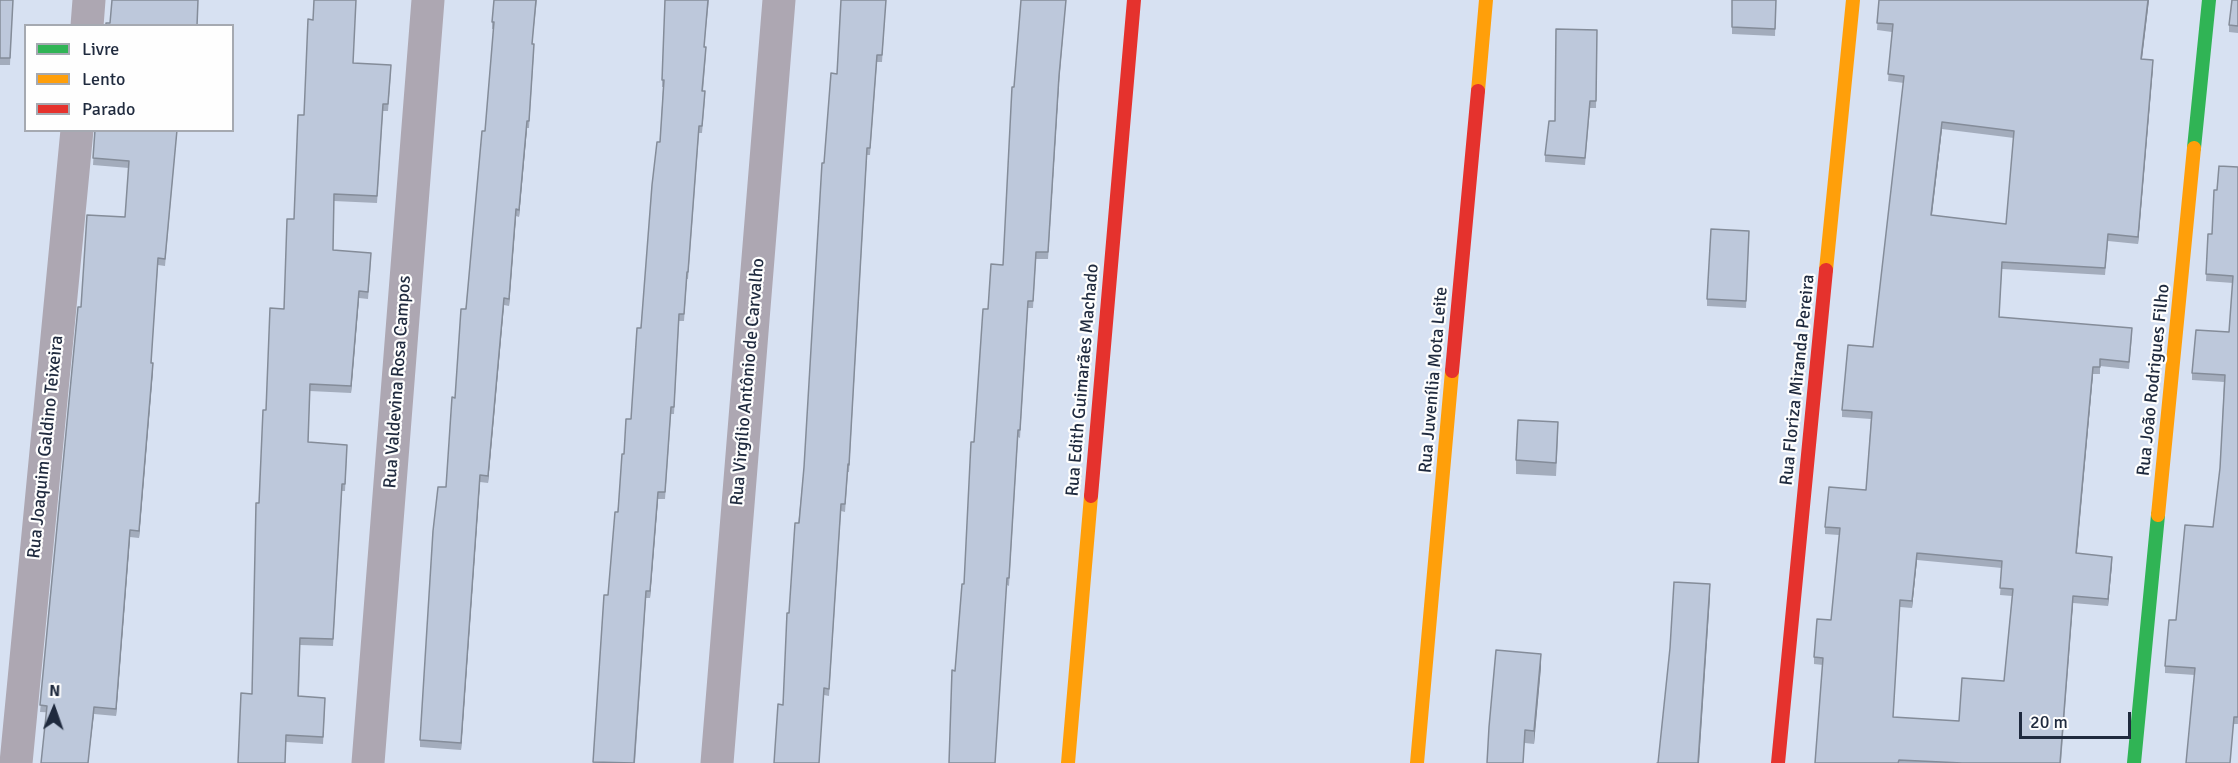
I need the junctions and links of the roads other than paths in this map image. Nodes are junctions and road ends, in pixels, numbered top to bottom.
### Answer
1 (89, 0) edge
2 (428, 0) edge
3 (779, 0) edge
4 (1134, 0) edge
5 (1486, 0) edge
6 (1854, 0) edge
7 (2209, 0) edge
8 (87, 24) edge
9 (77, 132) edge
10 (16, 763) edge
11 (368, 763) edge
12 (717, 763) edge
13 (1068, 763) edge
14 (1417, 763) edge
15 (1778, 763) edge
16 (2134, 763) edge

1 - 8 street
2 - 11 street, Rua Valdevina Rosa Campos
3 - 12 street, Rua Virgílio Antônio de Carvalho
4 - 13 street, Rua Edith Guimarães Machado
5 - 14 street, Rua Juvenília Mota Leite
6 - 15 street, Rua Floriza Miranda Pereira
7 - 16 street, Rua João Rodrigues Filho
9 - 10 street, Rua Joaquim Galdino Teixeira

